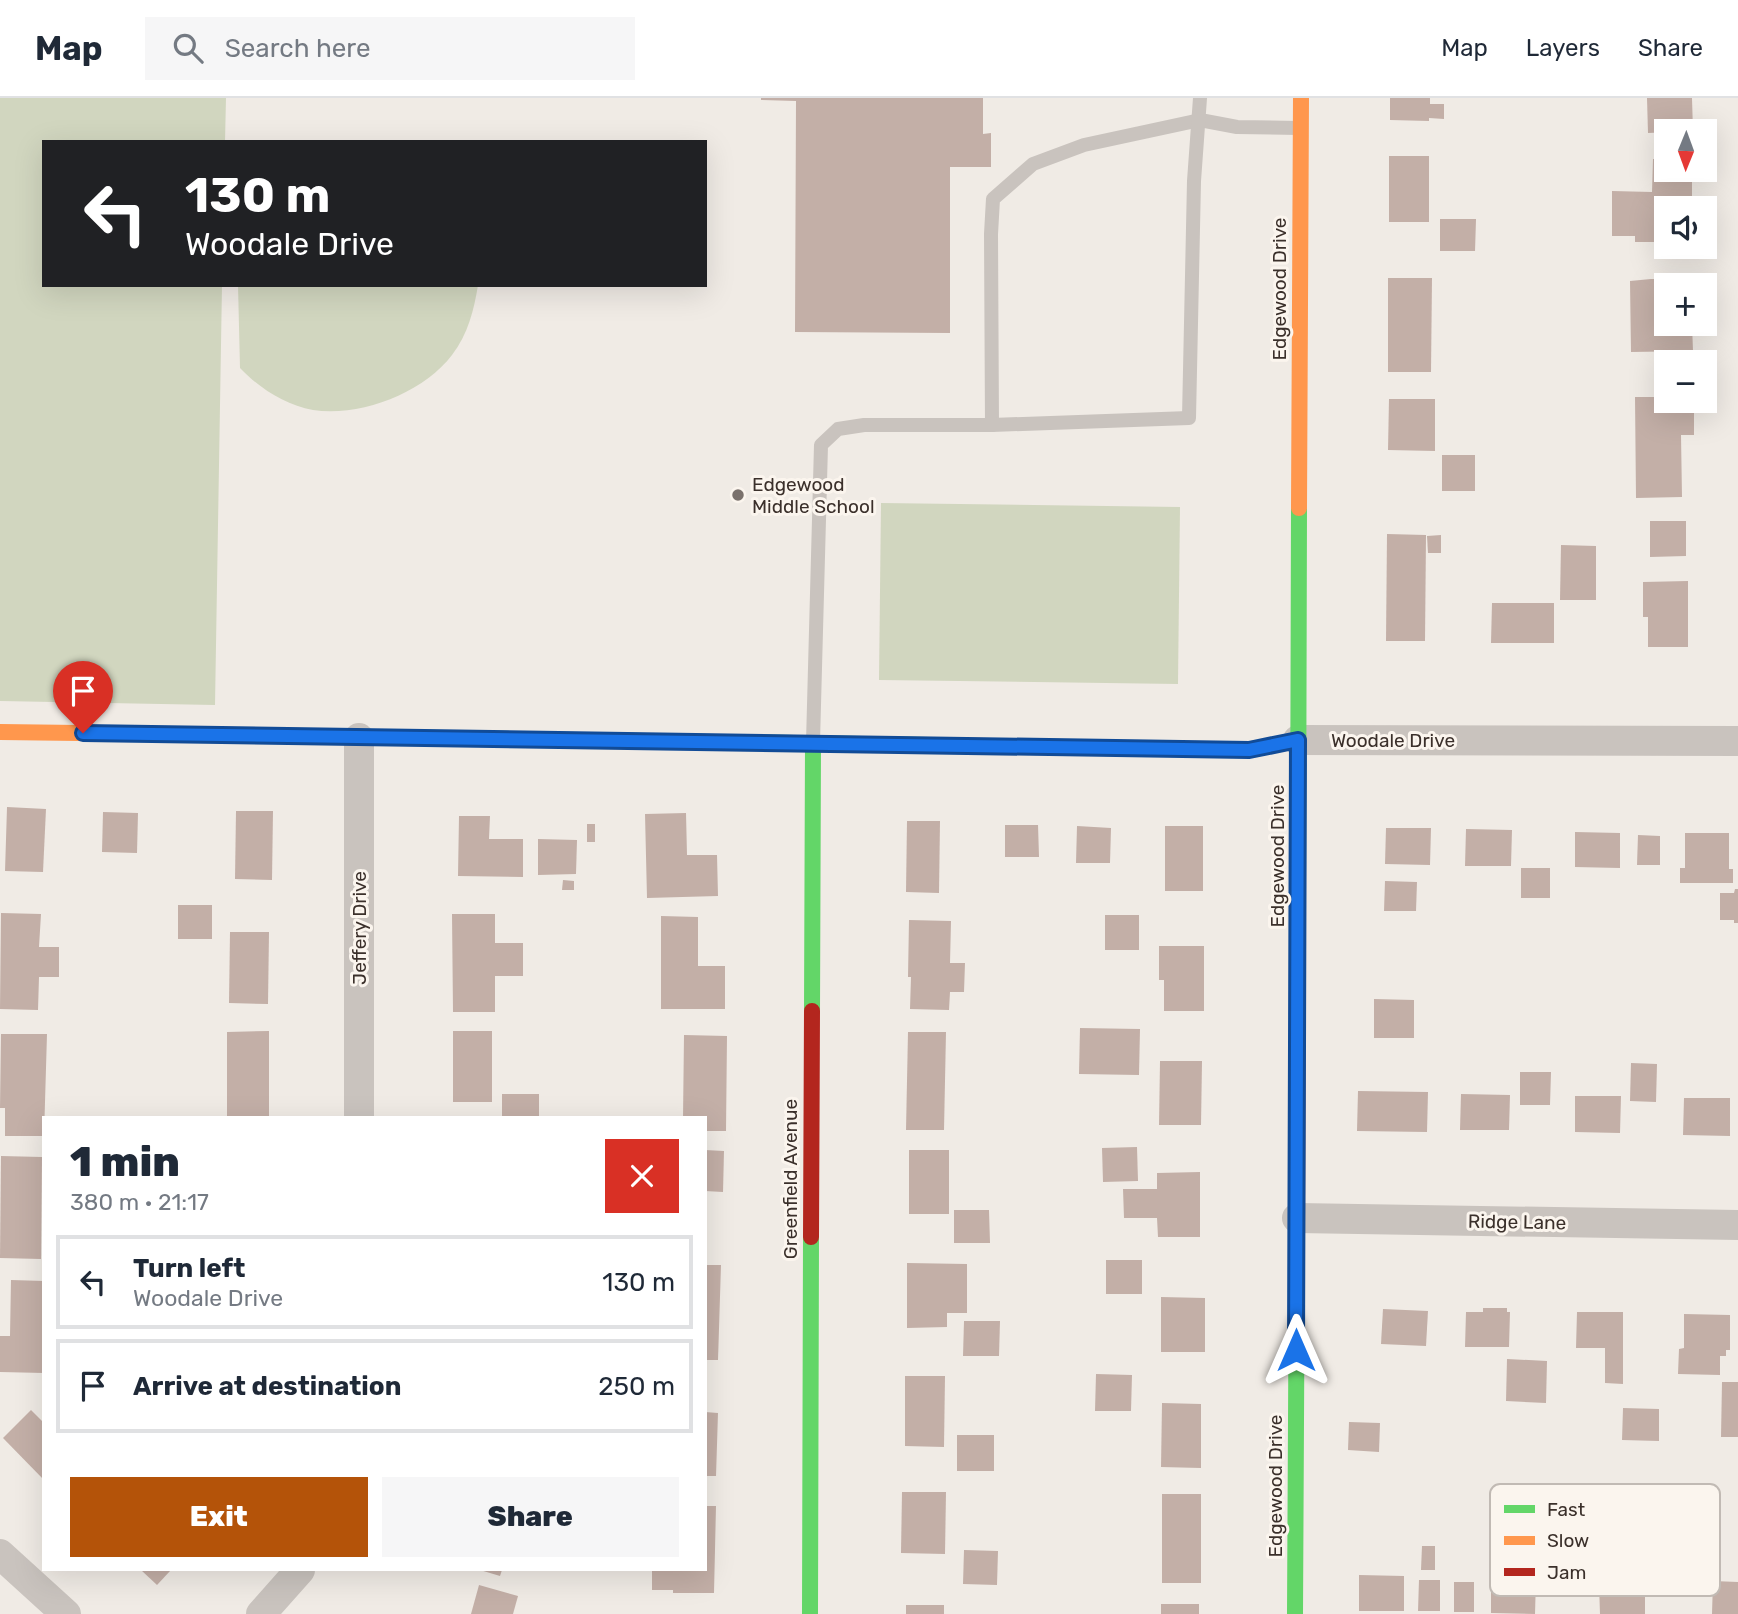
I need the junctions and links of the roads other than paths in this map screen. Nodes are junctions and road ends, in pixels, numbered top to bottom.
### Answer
1 (1200, 98) edge
2 (1301, 98) edge
3 (1200, 120) junction
4 (1301, 128) junction
5 (992, 425) junction
6 (0, 732) edge
7 (359, 738) junction
8 (1298, 740) junction
9 (1738, 741) edge
10 (813, 744) junction
11 (359, 1116) edge
12 (1297, 1218) junction
13 (1738, 1225) edge
14 (0, 1554) edge
15 (299, 1571) edge
16 (66, 1614) edge
17 (261, 1614) edge
18 (810, 1614) edge
19 (1295, 1614) edge

1 - 3 lane
2 - 4 street, Edgewood Drive
3 - 4 lane
3 - 5 lane
3 - 5 lane
4 - 8 street, Edgewood Drive
5 - 10 lane
6 - 7 street, Woodale Drive
7 - 10 street, Woodale Drive
7 - 11 street, Jeffery Drive
8 - 9 street, Woodale Drive
8 - 10 street, Woodale Drive
8 - 12 street, Edgewood Drive
10 - 18 street, Greenfield Avenue
12 - 13 street, Ridge Lane
12 - 19 street, Edgewood Drive
14 - 16 street
15 - 17 street

